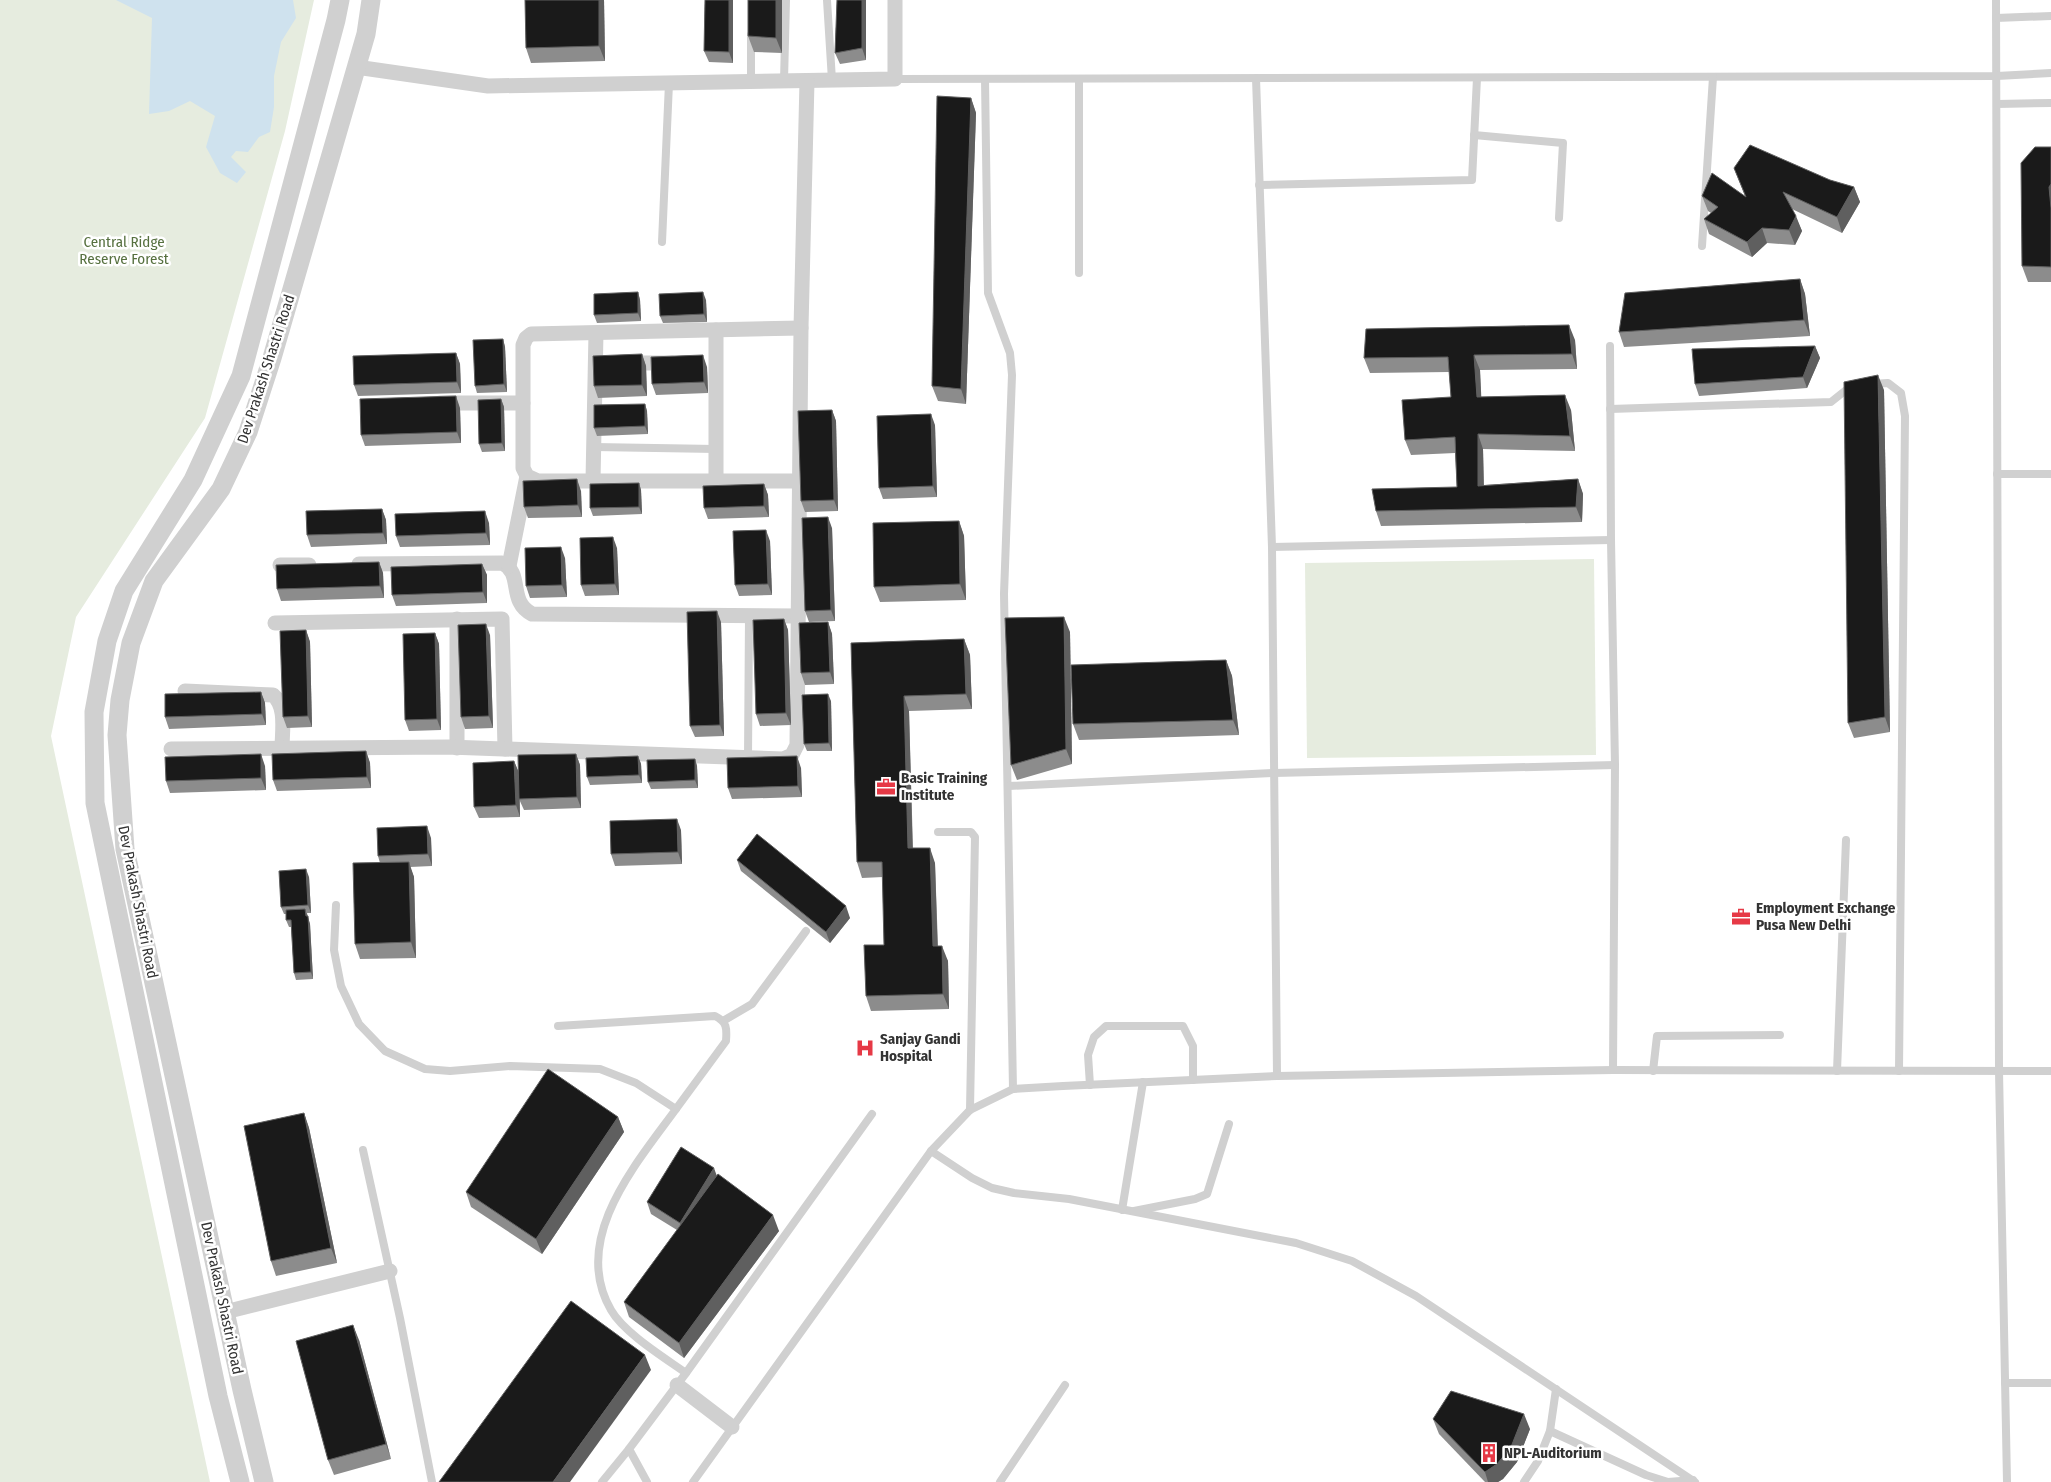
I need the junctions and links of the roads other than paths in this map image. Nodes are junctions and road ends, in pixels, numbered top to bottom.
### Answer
1 (340, 0) edge
2 (371, 0) edge
3 (786, 0) edge
4 (827, 0) edge
5 (895, 0) edge
6 (1996, 0) edge
7 (2051, 16) edge
8 (1996, 18) junction
9 (751, 28) edge
10 (356, 67) junction
11 (2051, 73) edge
12 (1997, 76) junction
13 (1713, 77) junction
14 (1256, 78) junction
15 (1477, 78) junction
16 (985, 79) junction
17 (1079, 79) junction
18 (832, 80) junction
19 (895, 80) junction
20 (784, 81) junction
21 (807, 81) junction
22 (751, 82) junction
23 (669, 83) junction
24 (1997, 104) junction
25 (2051, 104) edge
26 (1474, 135) junction
27 (1259, 185) junction
28 (1558, 218) dead end
29 (662, 242) dead end
30 (1702, 246) dead end
31 (1079, 273) dead end
32 (801, 328) junction
33 (716, 330) junction
34 (596, 334) junction
35 (1610, 346) dead end
36 (596, 363) junction
37 (716, 363) junction
38 (523, 403) junction
39 (427, 404) edge
40 (1610, 409) junction
41 (594, 447) junction
42 (716, 449) junction
43 (1997, 474) junction
44 (2051, 474) edge
45 (527, 476) junction
46 (593, 480) junction
47 (716, 481) junction
48 (800, 481) junction
49 (1611, 540) junction
50 (1272, 547) junction
51 (328, 564) edge
52 (348, 564) edge
53 (280, 565) edge
54 (509, 566) junction
55 (798, 616) junction
56 (749, 617) junction
57 (457, 619) junction
58 (275, 623) dead end
59 (185, 691) dead end
60 (457, 748) junction
61 (172, 749) dead end
62 (282, 749) junction
63 (505, 750) junction
64 (748, 758) junction
65 (1615, 765) junction
66 (1274, 772) junction
67 (1009, 786) junction
68 (938, 832) dead end
69 (1846, 840) dead end
70 (336, 905) dead end
71 (806, 932) dead end
72 (723, 1020) junction
73 (558, 1026) dead end
74 (1780, 1035) dead end
75 (1613, 1070) junction
76 (1653, 1070) junction
77 (1837, 1071) junction
78 (1899, 1071) junction
79 (1999, 1071) junction
80 (2051, 1071) edge
81 (1277, 1076) junction
82 (1193, 1080) junction
83 (1144, 1082) junction
84 (1090, 1084) junction
85 (1013, 1090) junction
86 (676, 1109) junction
87 (970, 1110) junction
88 (872, 1114) dead end
89 (1229, 1124) dead end
90 (363, 1150) dead end
91 (931, 1151) junction
92 (1126, 1211) junction
93 (390, 1270) junction
94 (225, 1312) junction
95 (682, 1379) junction
96 (2005, 1383) junction
97 (2051, 1383) edge
98 (1065, 1385) dead end
99 (1556, 1389) junction
100 (732, 1427) junction
101 (1550, 1431) junction
102 (629, 1449) junction
103 (1694, 1481) edge
104 (240, 1482) edge
105 (264, 1482) edge
106 (432, 1482) edge
107 (602, 1482) edge
108 (648, 1482) edge
109 (693, 1482) edge
110 (1000, 1482) edge
111 (1524, 1482) edge
112 (2007, 1482) edge

1 - 104 street, Dev Prakash Shastri Road
2 - 10 street, Dev Prakash Shastri Road
3 - 20 lane
4 - 18 lane
5 - 19 street
6 - 8 lane
7 - 8 lane
8 - 12 lane
9 - 22 lane
10 - 23 street
10 - 94 street, Dev Prakash Shastri Road
11 - 12 lane
12 - 13 lane
12 - 24 lane
13 - 15 lane
13 - 30 lane
14 - 15 lane
14 - 17 lane
14 - 27 lane
15 - 26 lane
16 - 17 lane
16 - 19 lane
16 - 67 lane
17 - 31 lane
18 - 19 street
18 - 21 street
20 - 21 street
20 - 22 street
21 - 32 street
22 - 23 street
23 - 29 lane
24 - 25 lane
24 - 43 lane
26 - 27 lane
26 - 28 lane
27 - 50 lane
32 - 33 street
32 - 48 street
33 - 34 street
33 - 37 street
34 - 36 street
34 - 38 street
35 - 40 lane
36 - 37 street
36 - 41 street
37 - 42 street
38 - 39 street
38 - 45 street
40 - 49 lane
40 - 78 lane
41 - 42 lane
41 - 46 street
42 - 47 street
43 - 44 lane
43 - 79 lane
45 - 46 street
45 - 54 street
46 - 47 street
47 - 48 street
48 - 55 street
49 - 50 lane
49 - 65 lane
50 - 66 lane
51 - 53 street
52 - 54 street
54 - 56 street
55 - 56 street
55 - 64 street
56 - 64 lane
57 - 58 street
57 - 60 street
57 - 63 street
59 - 62 street
60 - 62 street
60 - 63 street
61 - 62 street
63 - 64 street
65 - 66 lane
65 - 75 lane
66 - 67 lane
66 - 81 lane
67 - 85 lane
68 - 87 lane
69 - 77 lane
70 - 86 lane
71 - 72 lane
72 - 73 lane
72 - 86 lane
74 - 76 lane
75 - 76 lane
75 - 81 lane
76 - 77 lane
77 - 78 lane
78 - 79 lane
79 - 80 lane
79 - 96 lane
81 - 82 lane
82 - 83 lane
82 - 84 lane
83 - 84 lane
83 - 92 lane
84 - 85 lane
85 - 87 lane
86 - 95 lane
87 - 91 lane
88 - 95 lane
89 - 92 lane
90 - 93 lane
91 - 92 lane
91 - 100 lane
92 - 99 lane
93 - 94 street
93 - 106 lane
94 - 105 street, Dev Prakash Shastri Road
95 - 100 street
95 - 102 lane
96 - 97 lane
96 - 112 lane
98 - 110 lane
99 - 101 lane
99 - 103 lane
100 - 109 lane
101 - 103 lane
101 - 111 lane
102 - 107 lane
102 - 108 lane

